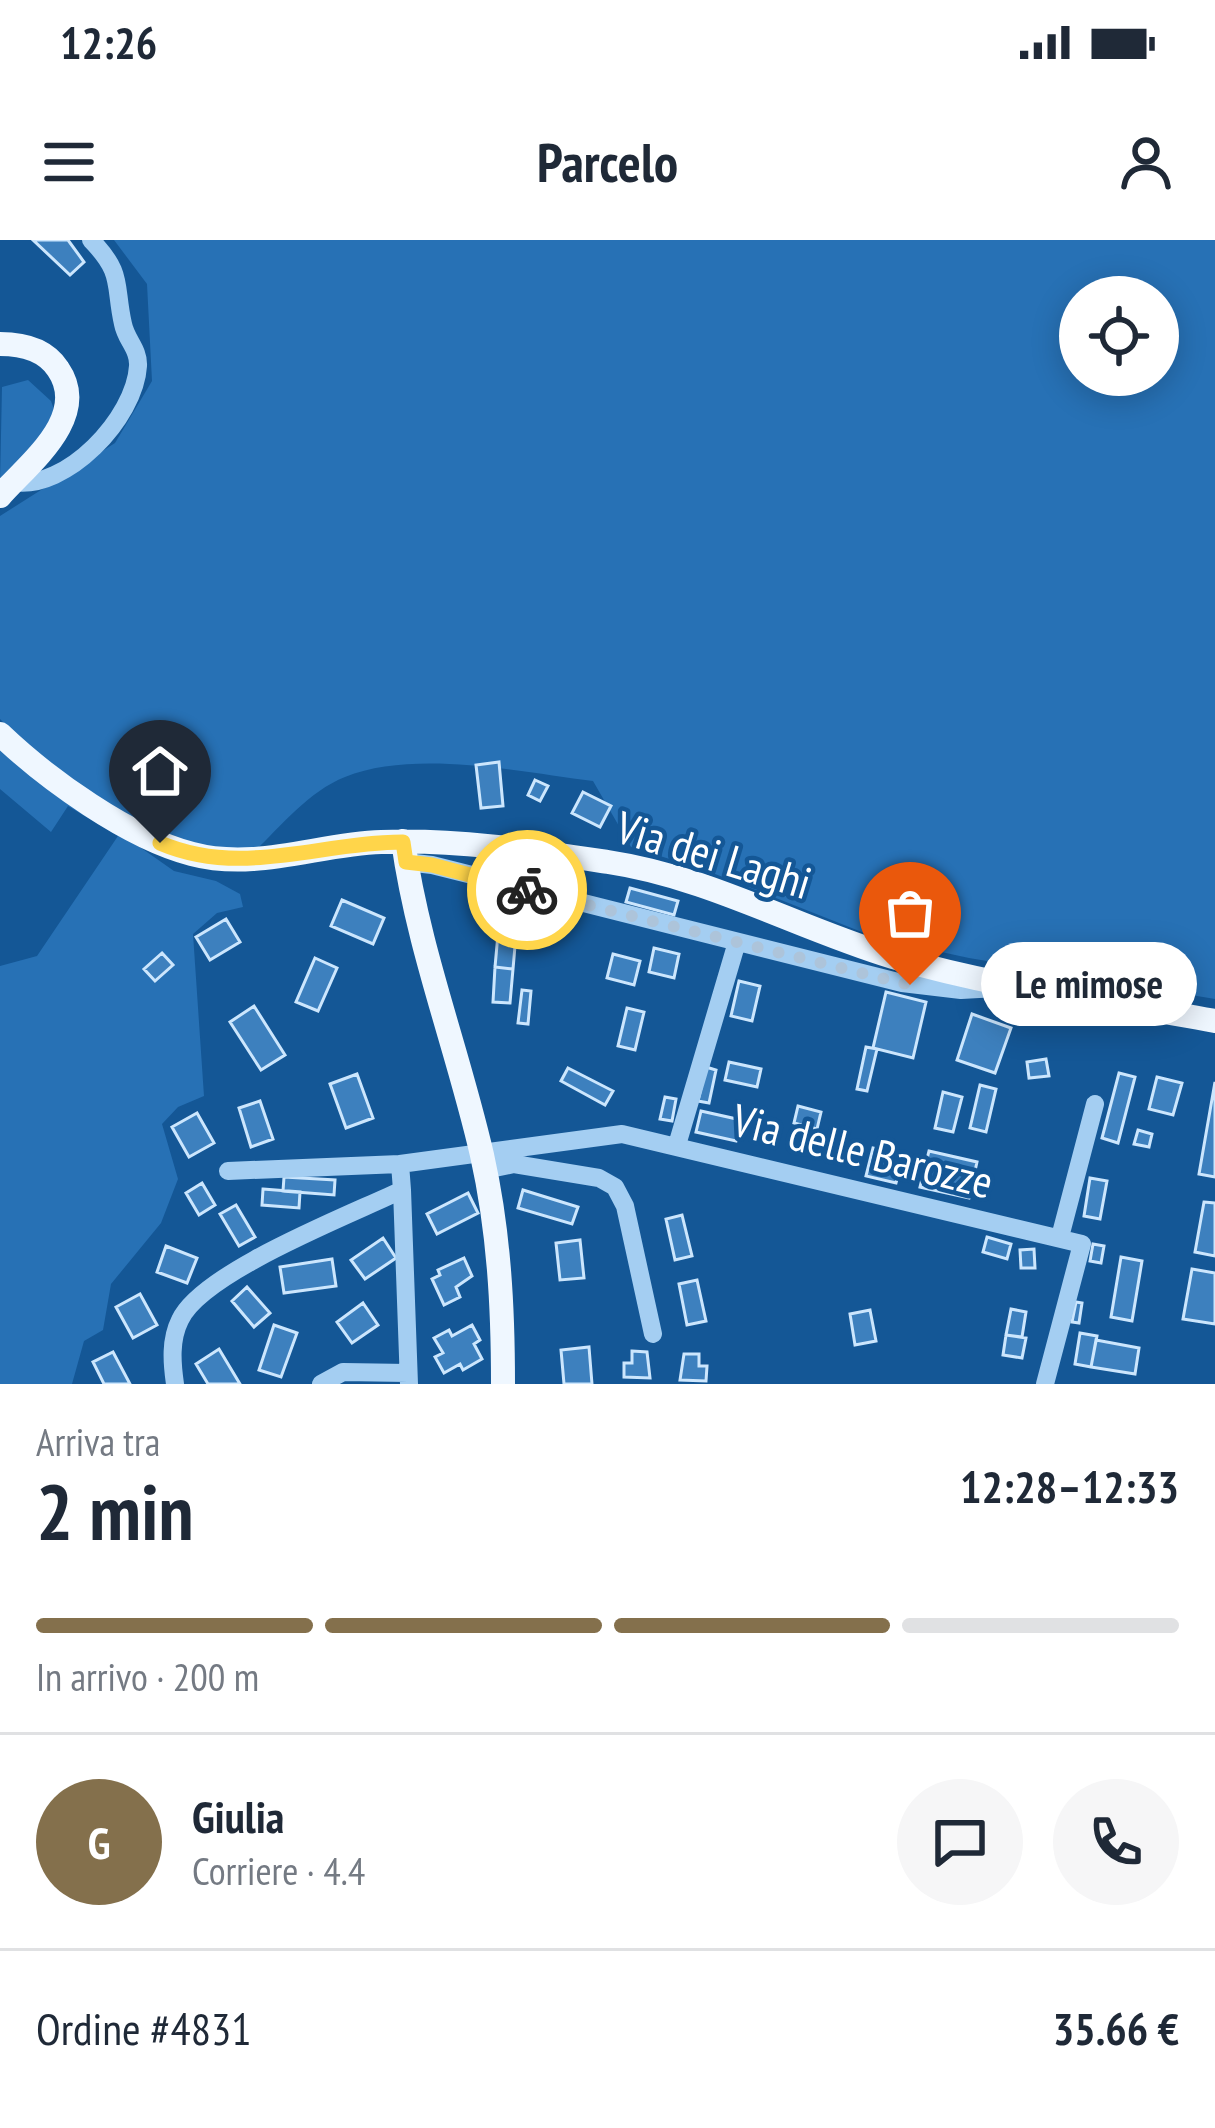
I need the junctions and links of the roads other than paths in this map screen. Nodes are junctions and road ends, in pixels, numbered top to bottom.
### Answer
1 (91, 240) edge
2 (0, 344) edge
3 (6, 489) edge
4 (0, 734) edge
5 (405, 852) junction
6 (737, 942) junction
7 (1019, 985) junction
8 (1215, 1021) edge
9 (1095, 1104) dead end
10 (677, 1144) junction
11 (483, 1162) junction
12 (400, 1164) junction
13 (228, 1171) dead end
14 (402, 1190) junction
15 (1060, 1237) junction
16 (653, 1334) dead end
17 (409, 1378) edge
18 (175, 1384) edge
19 (321, 1384) edge
20 (503, 1384) edge
21 (1045, 1384) edge

1 - 3 street
2 - 3 main road
4 - 5 main road, Via dei Laghi
5 - 6 street
5 - 7 main road, Via dei Laghi
5 - 11 main road
6 - 7 street
6 - 10 street
7 - 8 main road, Via dei Laghi
9 - 15 street
10 - 11 street, Via delle Barozze
10 - 15 street, Via delle Barozze
11 - 12 street
11 - 16 street
11 - 20 main road
12 - 13 street
12 - 14 street
14 - 17 street
14 - 18 street
15 - 21 street
17 - 19 street

